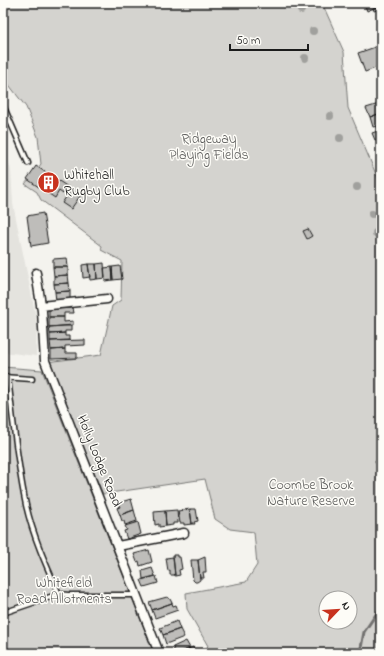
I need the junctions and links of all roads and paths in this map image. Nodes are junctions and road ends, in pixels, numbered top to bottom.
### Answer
1 (3, 105) edge
2 (28, 164) dead end
3 (36, 274) dead end
4 (107, 299) dead end
5 (41, 306) junction
6 (6, 377) edge
7 (32, 379) dead end
8 (184, 534) dead end
9 (118, 546) junction
10 (59, 594) junction
11 (137, 594) junction
12 (3, 614) edge
13 (159, 653) edge

1 - 2 lane
3 - 5 street, Holly Lodge Road
4 - 5 street
5 - 9 street, Holly Lodge Road
6 - 7 lane
6 - 10 lane
8 - 9 street
9 - 11 street, Holly Lodge Road
10 - 11 lane
10 - 12 lane
11 - 13 street, Holly Lodge Road

